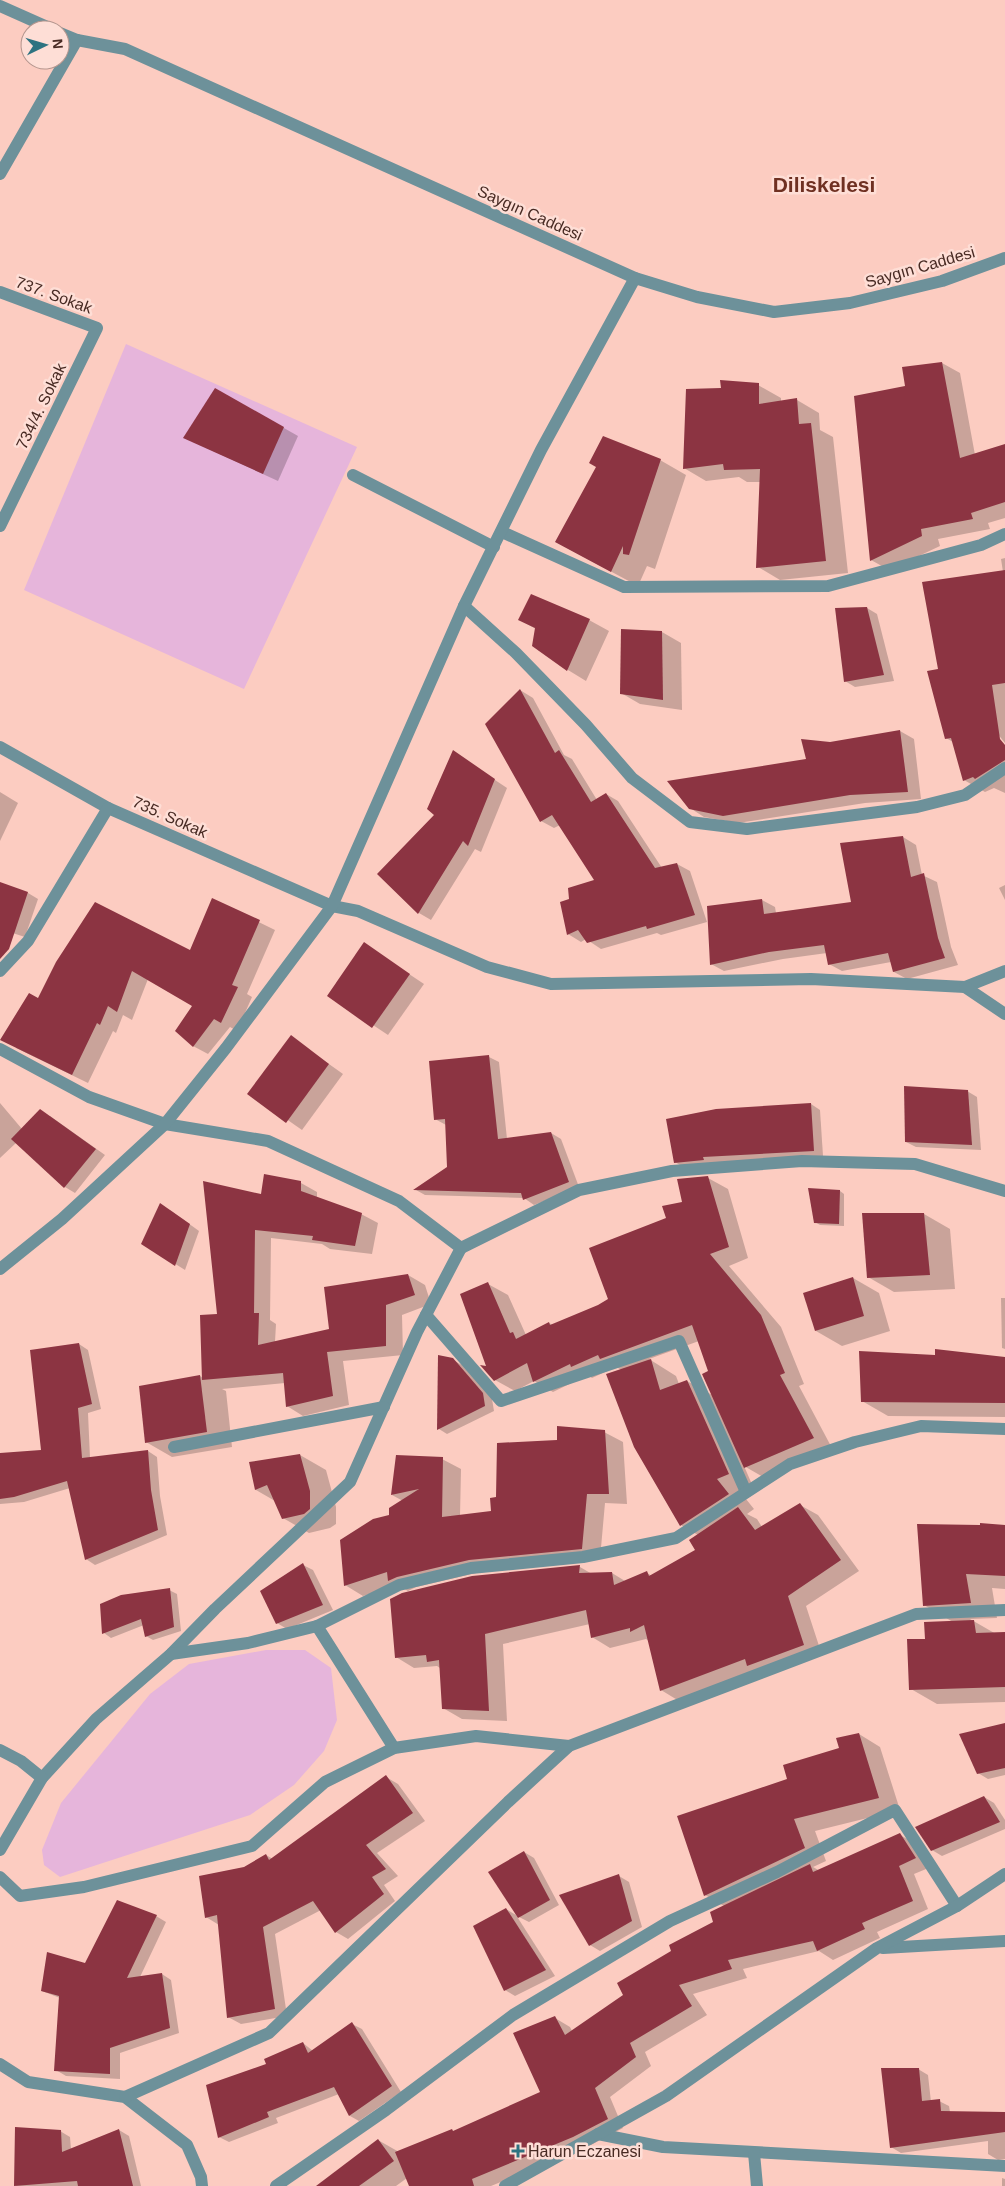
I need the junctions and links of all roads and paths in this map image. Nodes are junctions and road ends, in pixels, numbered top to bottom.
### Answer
1 (0, 6) edge
2 (32, 20) edge
3 (70, 37) edge
4 (77, 40) junction
5 (0, 174) edge
6 (1005, 258) edge
7 (634, 278) junction
8 (0, 292) edge
9 (97, 328) joint
10 (353, 475) dead end
11 (0, 526) edge
12 (502, 532) junction
13 (1005, 534) edge
14 (494, 547) junction
15 (464, 606) junction
16 (0, 747) edge
17 (1005, 768) edge
18 (108, 808) junction
19 (332, 906) junction
20 (0, 971) edge
21 (1005, 971) edge
22 (965, 987) junction
23 (1005, 1014) edge
24 (0, 1050) edge
25 (165, 1124) junction
26 (1005, 1190) edge
27 (462, 1248) junction
28 (0, 1269) edge
29 (426, 1315) junction
30 (384, 1407) junction
31 (1005, 1429) edge
32 (174, 1447) dead end
33 (746, 1492) junction
34 (1005, 1610) edge
35 (316, 1626) junction
36 (171, 1654) junction
37 (569, 1746) junction
38 (394, 1748) junction
39 (0, 1750) edge
40 (42, 1778) junction
41 (0, 1850) edge
42 (1005, 1874) edge
43 (0, 1877) edge
44 (958, 1906) junction
45 (1005, 1941) edge
46 (876, 1948) junction
47 (0, 2064) edge
48 (125, 2097) junction
49 (598, 2134) junction
50 (754, 2153) junction
51 (1005, 2166) edge
52 (202, 2186) edge
53 (276, 2186) edge
54 (504, 2186) edge
55 (757, 2186) edge

1 - 2 street
3 - 4 street, Saygın Caddesi
4 - 5 street
4 - 7 street, Saygın Caddesi
6 - 7 street, Saygın Caddesi
7 - 12 street
8 - 9 street, 737. Sokak
9 - 11 street, 734/4. Sokak
10 - 14 street
12 - 13 street
12 - 14 street
14 - 15 street
15 - 17 street
15 - 19 street
16 - 18 street, 735. Sokak
18 - 19 street, 735. Sokak
18 - 20 street
19 - 22 street, 735. Sokak
19 - 25 street
21 - 22 street
22 - 23 street
24 - 25 street
25 - 27 street
25 - 28 street
26 - 27 street
27 - 29 street
29 - 30 street
29 - 33 street
30 - 32 street
30 - 36 street
31 - 33 street
33 - 35 street
34 - 37 street
35 - 36 street
35 - 38 street
36 - 40 street
37 - 38 street
37 - 48 street
38 - 43 street
39 - 40 street
40 - 41 street
42 - 44 street
44 - 46 street
44 - 53 street
45 - 46 street
46 - 49 street
47 - 48 street
48 - 52 street
49 - 50 street
49 - 54 street
50 - 51 street
50 - 55 street

